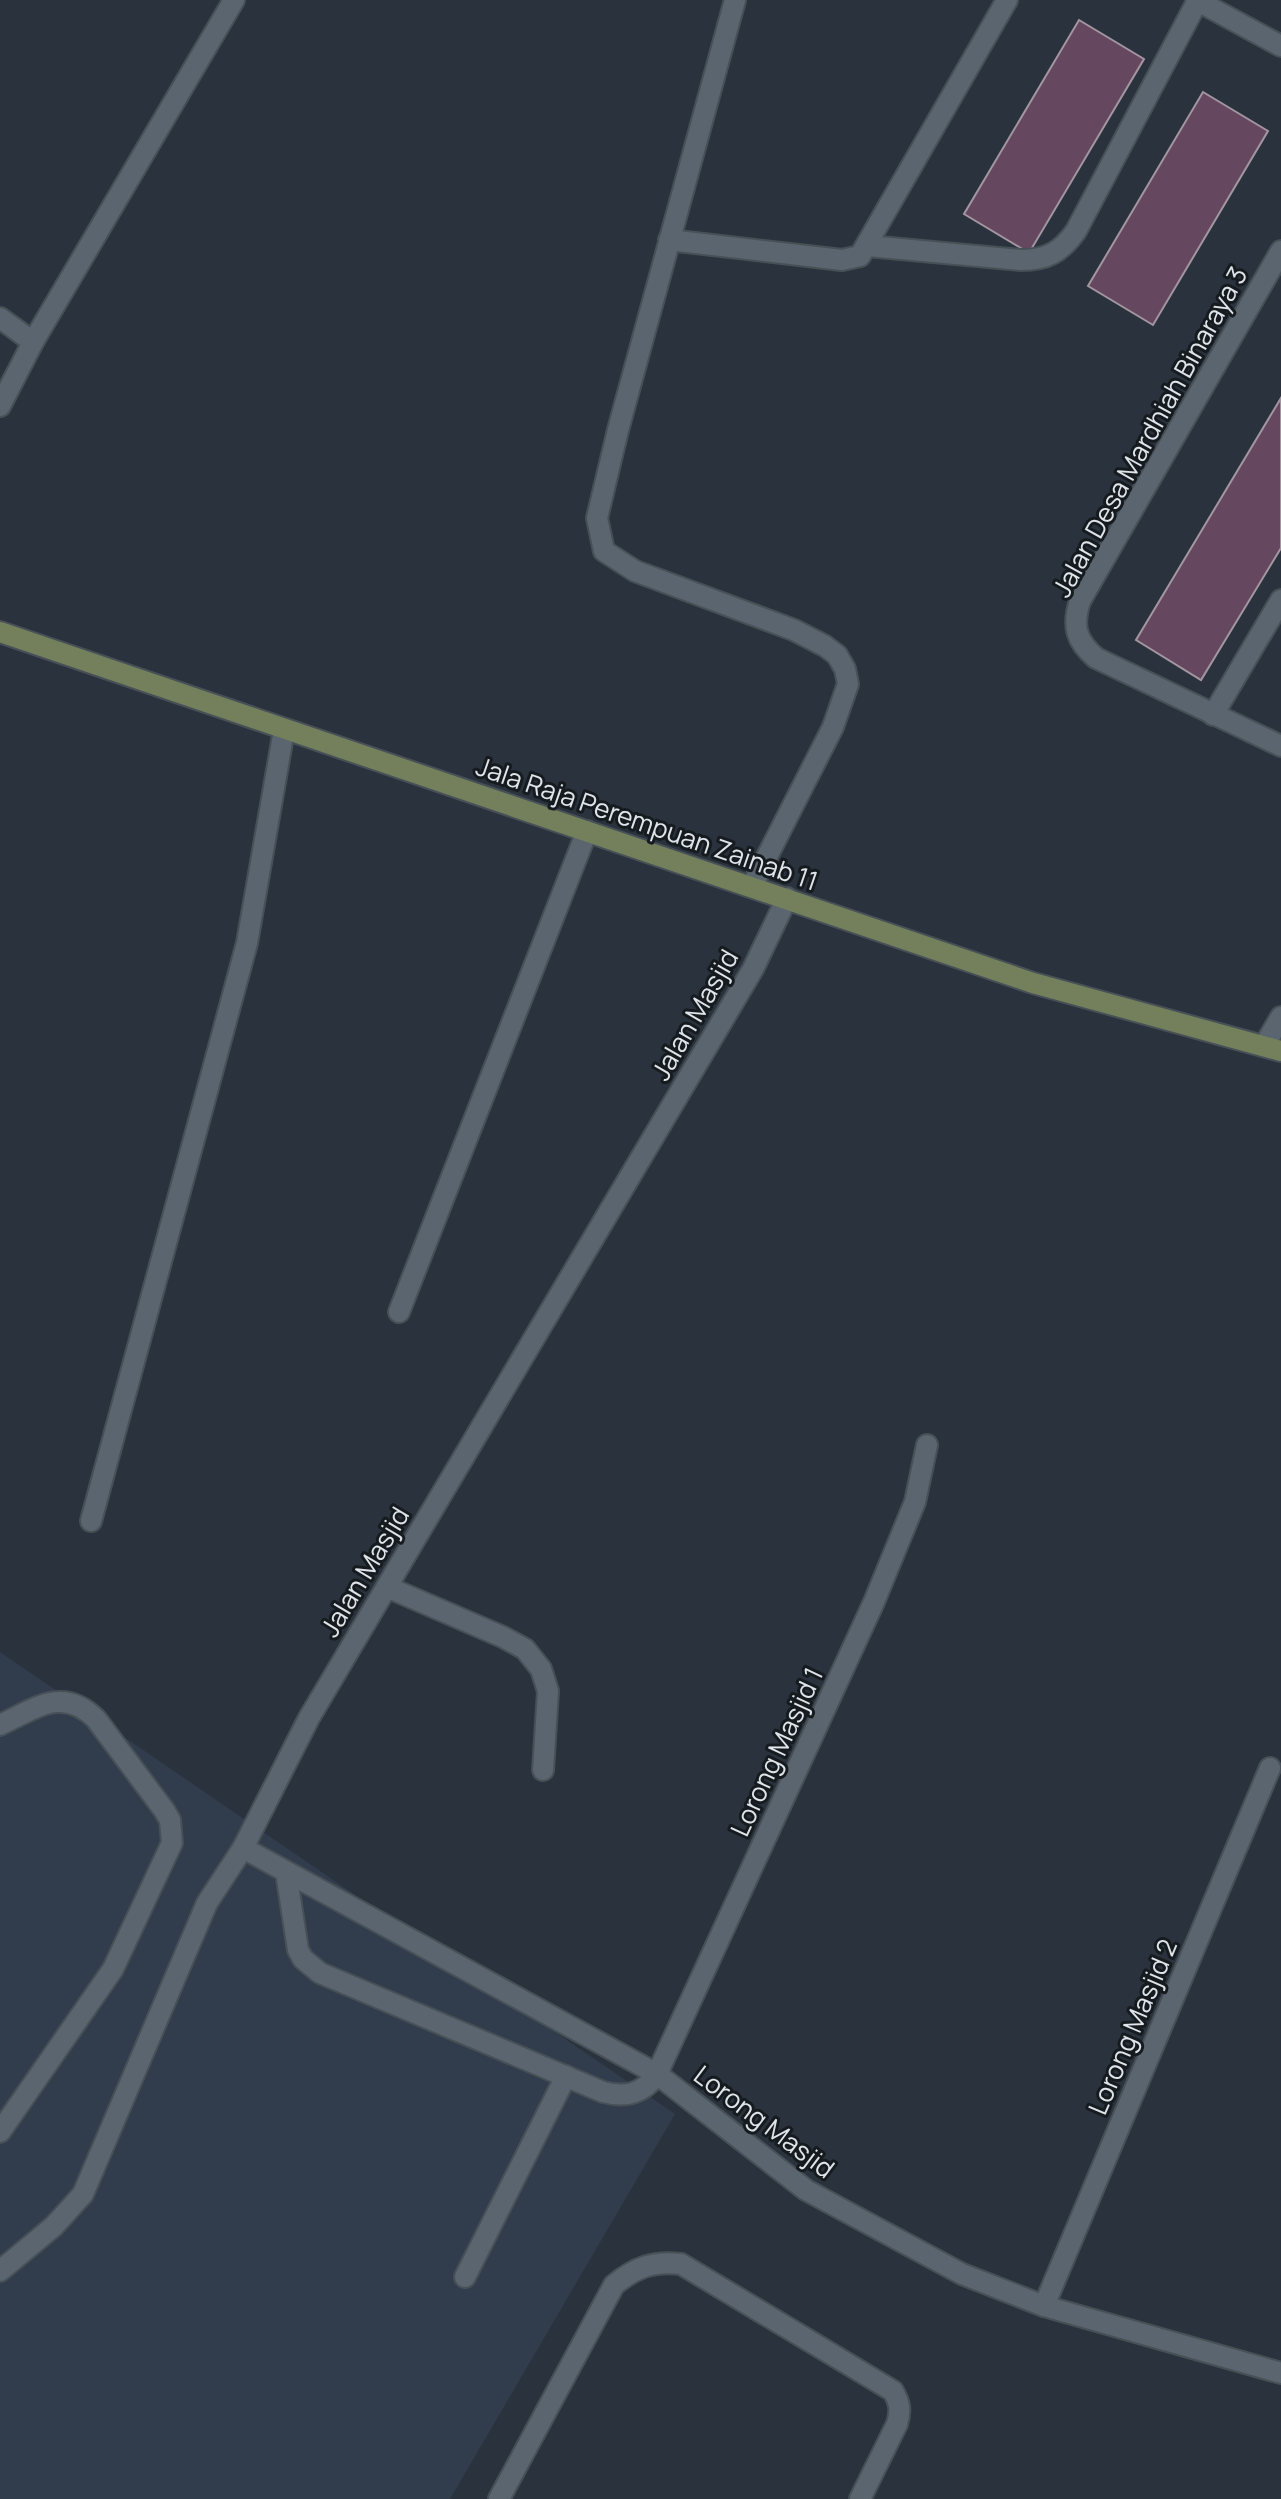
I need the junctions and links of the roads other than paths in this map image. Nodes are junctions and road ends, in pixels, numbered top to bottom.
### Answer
1 (234, 0) edge
2 (735, 0) edge
3 (1007, 0) edge
4 (1197, 0) edge
5 (1281, 46) edge
6 (669, 240) junction
7 (868, 246) junction
8 (1281, 251) edge
9 (0, 318) edge
10 (33, 342) junction
11 (0, 406) edge
12 (1281, 600) edge
13 (0, 632) edge
14 (1213, 715) junction
15 (284, 730) junction
16 (1281, 746) edge
17 (587, 831) junction
18 (752, 886) junction
19 (787, 898) junction
20 (1281, 1017) edge
21 (1273, 1048) edge
22 (399, 1312) dead end
23 (927, 1445) dead end
24 (91, 1521) dead end
25 (387, 1587) junction
26 (0, 1725) edge
27 (1270, 1768) dead end
28 (543, 1770) dead end
29 (243, 1848) junction
30 (286, 1872) junction
31 (657, 2074) junction
32 (566, 2076) junction
33 (0, 2132) edge
34 (0, 2271) edge
35 (465, 2277) dead end
36 (1044, 2306) junction
37 (1281, 2373) edge
38 (499, 2499) edge
39 (860, 2499) edge

1 - 10 street
2 - 6 street
3 - 7 street
4 - 5 street
4 - 7 street
6 - 7 street
6 - 18 street
8 - 14 street, Jalan Desa Mardhiah Binaraya 3
9 - 10 street
10 - 11 street
12 - 14 street
13 - 15 main road, Jala Raja Perempuan Zainab 11
14 - 16 street, Jalan Desa Mardhiah Binaraya 3
15 - 17 main road, Jala Raja Perempuan Zainab 11
15 - 24 street
17 - 18 main road, Jala Raja Perempuan Zainab 11
17 - 22 street
18 - 19 main road, Jala Raja Perempuan Zainab 11
19 - 21 main road, Jala Raja Perempuan Zainab 11
19 - 25 street, Jalan Masjid
20 - 21 street
23 - 31 street, Lorong Masjid 1
25 - 28 street
25 - 29 street, Jalan Masjid
26 - 33 street
27 - 36 street, Lorong Masjid 2
29 - 30 street, Lorong Masjid
29 - 34 street, Jalan Masjid
30 - 31 street, Lorong Masjid
30 - 32 street
31 - 32 street
31 - 36 street, Lorong Masjid
32 - 35 street
36 - 37 street, Lorong Masjid
38 - 39 street

